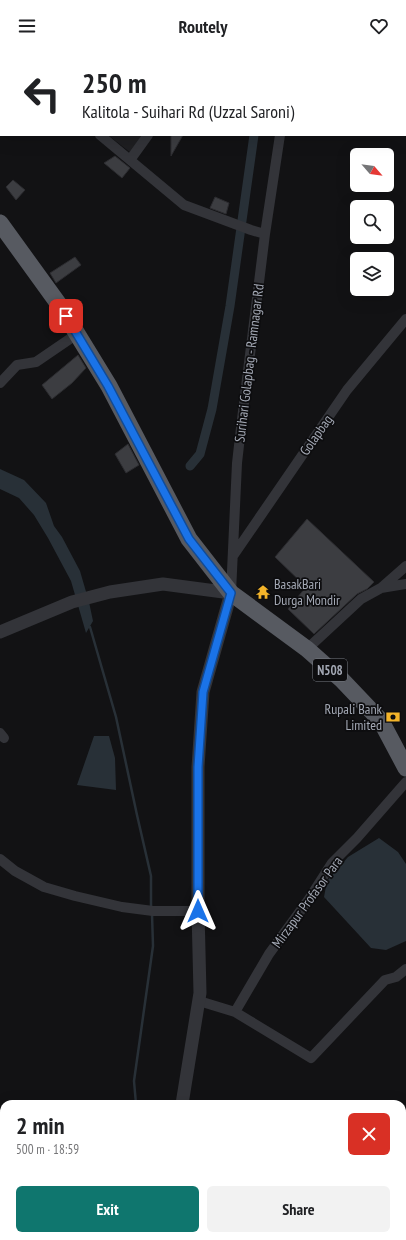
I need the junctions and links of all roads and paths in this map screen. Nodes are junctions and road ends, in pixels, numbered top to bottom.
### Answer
1 (101, 136) edge
2 (147, 136) edge
3 (280, 136) edge
4 (130, 160) junction
5 (0, 223) edge
6 (266, 234) junction
7 (406, 319) edge
8 (77, 334) junction
9 (0, 383) edge
10 (233, 556) junction
11 (406, 566) edge
12 (406, 584) edge
13 (381, 588) junction
14 (231, 593) junction
15 (0, 632) edge
16 (307, 649) junction
17 (406, 768) edge
18 (406, 782) edge
19 (0, 858) edge
20 (198, 911) junction
21 (406, 969) edge
22 (199, 1001) junction
23 (235, 1012) junction
24 (183, 1100) edge

1 - 4 street
2 - 4 street
3 - 6 street, Surihari Golapbag - Ramnagar Rd
4 - 6 street
5 - 8 highway, N508
6 - 10 street, Surihari Golapbag - Ramnagar Rd
7 - 10 street, Golapbag
8 - 9 street
8 - 14 highway, N508
10 - 14 street, Surihari Golapbag - Ramnagar Rd
11 - 13 street
12 - 13 street
13 - 16 street
14 - 15 street
14 - 16 highway, N508
14 - 20 street
16 - 17 highway, N508
18 - 23 street, Mirzapur Profasor Para
19 - 20 street
20 - 22 street
21 - 23 street
22 - 23 street
22 - 24 street

